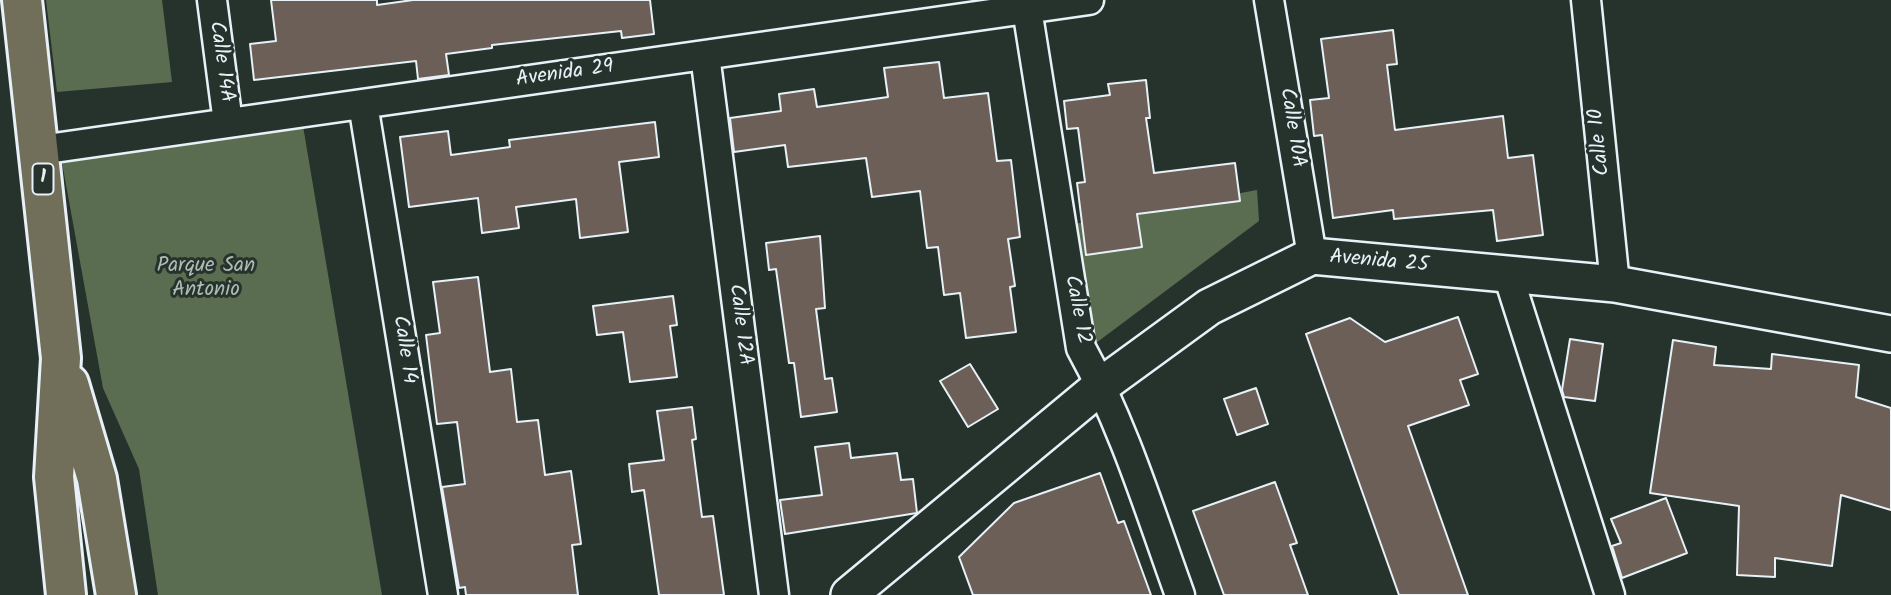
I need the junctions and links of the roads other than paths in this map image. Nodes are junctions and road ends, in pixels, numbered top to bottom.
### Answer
1 (22, 0) edge
2 (212, 0) edge
3 (1089, 0) edge
4 (1269, 0) edge
5 (1586, 0) edge
6 (1027, 9) junction
7 (705, 55) junction
8 (363, 104) junction
9 (228, 123) junction
10 (40, 150) junction
11 (1312, 256) junction
12 (1508, 275) junction
13 (1615, 284) junction
14 (1891, 334) edge
15 (61, 358) junction
16 (1102, 385) junction
17 (66, 595) edge
18 (116, 595) edge
19 (443, 595) edge
20 (774, 595) edge
21 (849, 595) edge
22 (1180, 595) edge
23 (1610, 595) edge

1 - 10 highway, 1
2 - 9 street, Calle 14A
3 - 6 street, Avenida 29
4 - 11 street, Calle 10A
5 - 13 street, Calle 10
6 - 7 street, Avenida 29
6 - 16 street, Calle 12
7 - 8 street, Avenida 29
7 - 20 street, Calle 12A
8 - 9 street, Avenida 29
8 - 19 street, Calle 14
9 - 10 street, Avenida 29
10 - 15 highway, 1
11 - 12 street, Avenida 25
11 - 16 street, Avenida 25
12 - 13 street, Avenida 25
12 - 23 street
13 - 14 street, Avenida 25
15 - 17 highway, 1
15 - 18 highway, 1
16 - 21 street, Avenida 25
16 - 22 street, Calle 12

